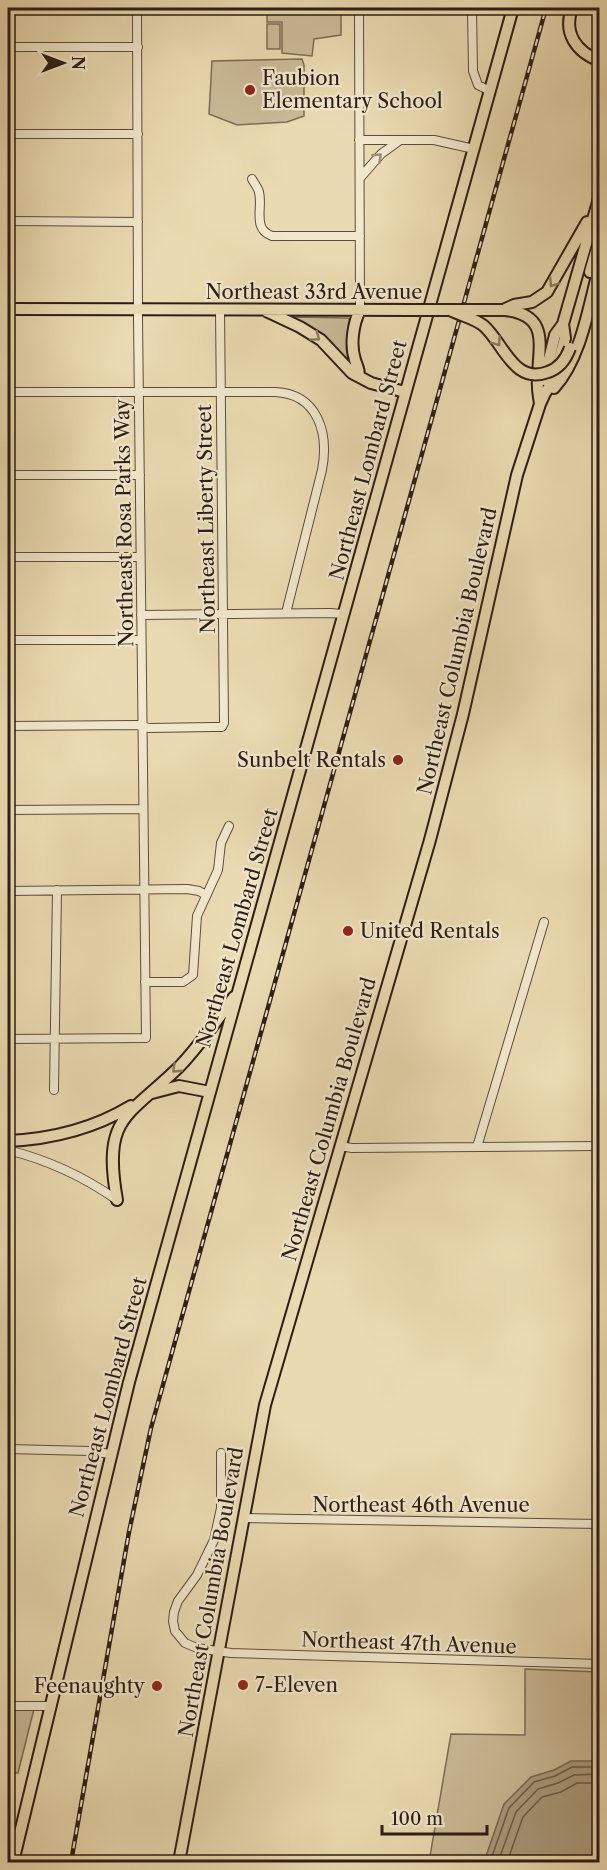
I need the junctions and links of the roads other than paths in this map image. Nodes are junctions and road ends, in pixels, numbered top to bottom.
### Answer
1 (137, 8) edge
2 (359, 8) edge
3 (472, 8) edge
4 (513, 8) edge
5 (572, 8) edge
6 (8, 47) edge
7 (138, 47) junction
8 (600, 61) edge
9 (489, 91) junction
10 (8, 134) edge
11 (138, 134) junction
12 (359, 140) junction
13 (400, 140) junction
14 (474, 148) junction
15 (360, 178) junction
16 (252, 179) dead end
17 (597, 203) edge
18 (8, 221) edge
19 (138, 222) junction
20 (600, 228) edge
21 (360, 236) junction
22 (600, 237) edge
23 (600, 264) edge
24 (8, 309) edge
25 (138, 309) junction
26 (220, 309) junction
27 (264, 310) junction
28 (360, 310) junction
29 (450, 310) junction
30 (503, 310) junction
31 (359, 375) junction
32 (8, 392) edge
33 (139, 392) junction
34 (221, 392) junction
35 (405, 392) junction
36 (540, 404) junction
37 (8, 475) edge
38 (140, 475) junction
39 (8, 557) edge
40 (140, 557) junction
41 (286, 613) junction
42 (223, 614) junction
43 (344, 614) junction
44 (141, 615) junction
45 (8, 640) edge
46 (141, 640) junction
47 (8, 726) edge
48 (142, 726) junction
49 (143, 809) junction
50 (8, 810) edge
51 (229, 826) dead end
52 (144, 889) junction
53 (57, 890) junction
54 (8, 891) edge
55 (206, 895) junction
56 (544, 922) dead end
57 (145, 982) junction
58 (238, 990) junction
59 (55, 1038) junction
60 (8, 1039) edge
61 (54, 1090) dead end
62 (210, 1092) junction
63 (140, 1100) junction
64 (8, 1141) edge
65 (340, 1146) junction
66 (600, 1146) edge
67 (477, 1147) junction
68 (8, 1150) edge
69 (117, 1200) joint
70 (8, 1449) edge
71 (221, 1453) dead end
72 (110, 1454) junction
73 (243, 1518) junction
74 (600, 1524) edge
75 (218, 1651) junction
76 (600, 1664) edge
77 (8, 1706) edge
78 (50, 1706) junction
79 (13, 1863) edge
80 (179, 1863) edge

1 - 7 street, Northeast Rosa Parks Way
2 - 12 street
3 - 9 street
4 - 9 main road, Northeast Lombard Street
5 - 8 main road
6 - 7 street
7 - 11 street, Northeast Rosa Parks Way
9 - 14 main road, Northeast Lombard Street
10 - 11 street
11 - 19 street, Northeast Rosa Parks Way
12 - 13 street
12 - 15 street
13 - 14 street
15 -> 13 street
14 - 35 main road, Northeast Lombard Street
15 - 21 street
16 - 21 street
17 - 20 main road
17 -> 30 main road
17 - 36 main road, Northeast Columbia Boulevard
18 - 19 street
19 - 25 street, Northeast Rosa Parks Way
21 - 28 street
29 -> 22 main road, bridge
23 - 36 main road
24 - 25 main road, Northeast 33rd Avenue
25 - 26 main road, Northeast 33rd Avenue
25 - 33 street, Northeast Rosa Parks Way
26 - 27 main road, Northeast 33rd Avenue
26 - 34 street, Northeast Liberty Street
27 - 28 main road, Northeast 33rd Avenue
27 -> 31 main road
28 - 29 main road, Northeast 33rd Avenue, bridge
28 - 31 main road
29 - 30 main road, Northeast 33rd Avenue, bridge
30 - 36 main road, Northeast 33rd Avenue
31 - 35 main road
32 - 33 street
33 - 34 street
33 - 38 street, Northeast Rosa Parks Way
34 - 41 street
34 - 42 street, Northeast Liberty Street
35 - 43 main road, Northeast Lombard Street
36 - 65 main road, Northeast Columbia Boulevard
37 - 38 street
38 - 40 street, Northeast Rosa Parks Way
39 - 40 street
40 - 44 street, Northeast Rosa Parks Way
41 - 42 street
41 - 43 street
42 - 44 street
42 - 48 street, Northeast Liberty Street
43 - 58 main road, Northeast Lombard Street
44 - 46 street, Northeast Rosa Parks Way
45 - 46 street
46 - 48 street, Northeast Rosa Parks Way
47 - 48 street
48 - 49 street, Northeast Rosa Parks Way
49 - 50 street
49 - 52 street, Northeast Rosa Parks Way
51 - 55 street
52 - 53 street
52 - 55 street
52 - 57 street, Northeast Rosa Parks Way
53 - 54 street
53 - 59 street
55 - 57 street
56 - 67 street
57 - 59 street, Northeast Rosa Parks Way
58 - 62 main road, Northeast Lombard Street
58 -> 63 main road
59 - 60 street
59 - 61 street
62 - 63 main road
62 - 72 main road, Northeast Lombard Street
63 - 64 main road
63 - 69 main road
65 - 67 street
65 - 73 main road, Northeast Columbia Boulevard
66 - 67 street
68 - 69 street
70 - 72 street
71 - 75 street, Northeast 47th Avenue
72 - 78 main road, Northeast Lombard Street
73 - 74 street, Northeast 46th Avenue
73 - 75 main road, Northeast Columbia Boulevard
75 - 76 street, Northeast 47th Avenue
75 - 80 main road, Northeast Columbia Boulevard
77 - 78 street
78 - 79 main road, Northeast Lombard Street

